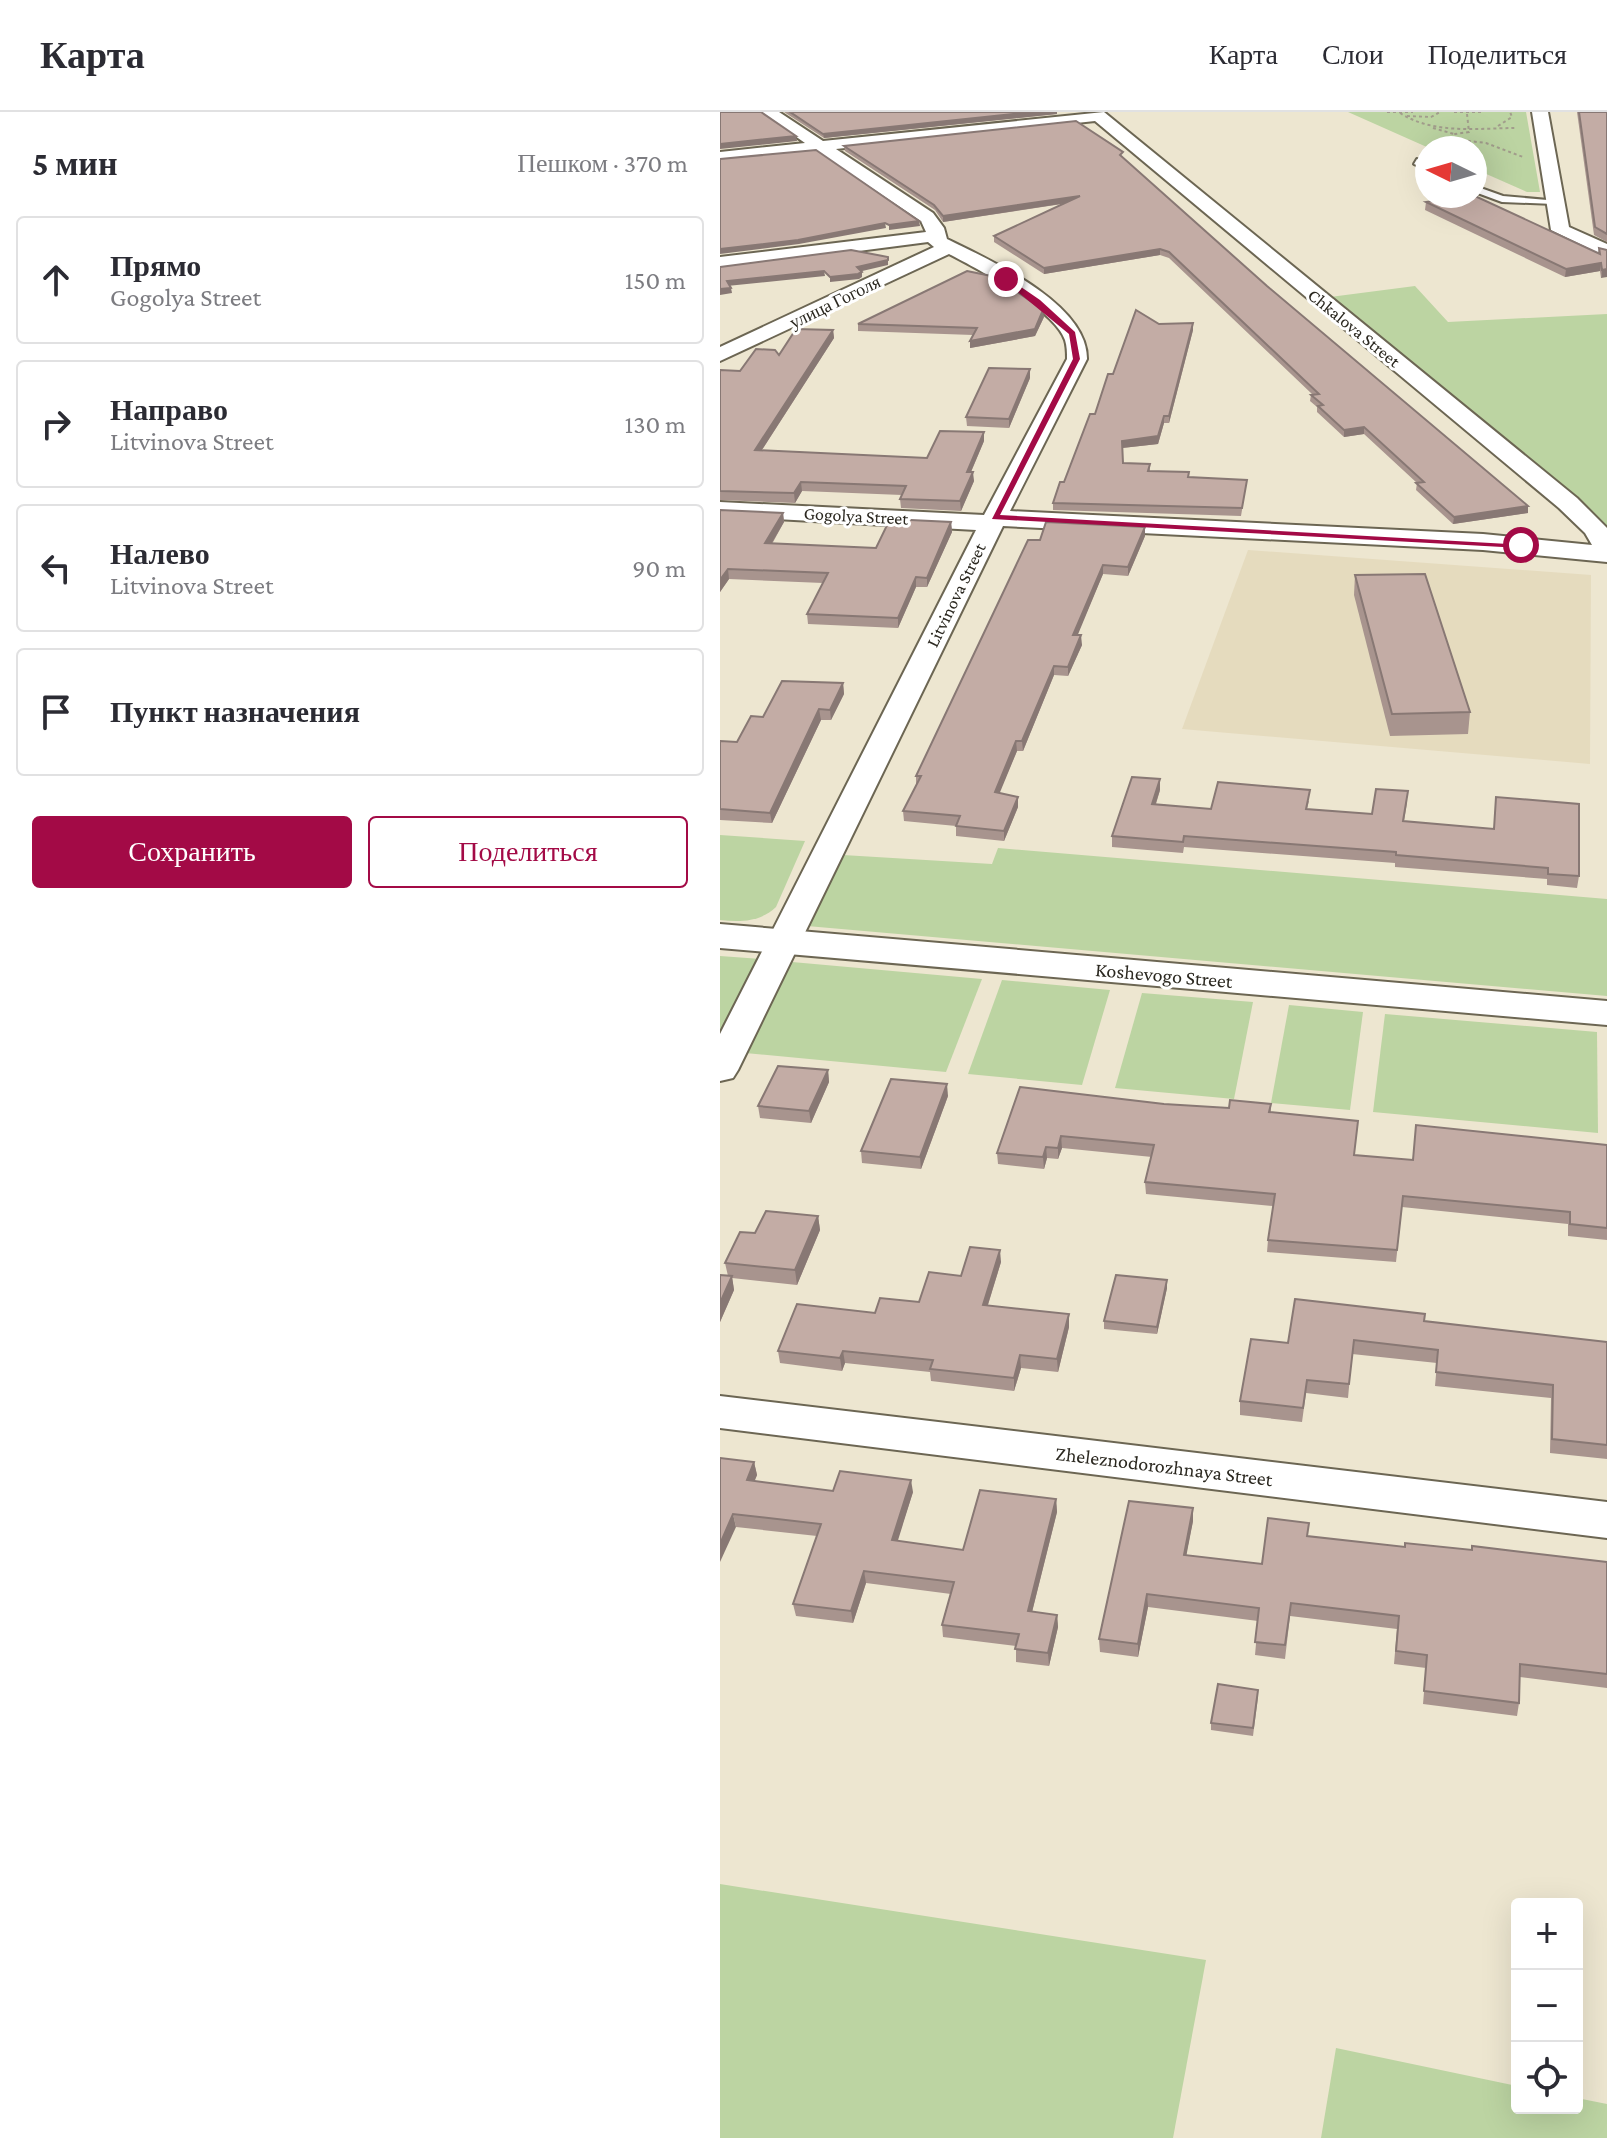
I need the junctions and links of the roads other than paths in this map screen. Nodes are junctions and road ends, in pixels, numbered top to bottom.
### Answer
1 (769, 112) edge
2 (1095, 114) edge
3 (1541, 120) edge
4 (821, 146) junction
5 (720, 157) edge
6 (1487, 193) edge
7 (1554, 201) junction
8 (942, 242) junction
9 (1607, 251) edge
10 (720, 263) edge
11 (720, 355) edge
12 (720, 509) edge
13 (993, 520) junction
14 (1607, 552) edge
15 (720, 936) edge
16 (784, 942) junction
17 (1607, 1013) edge
18 (720, 1070) edge
19 (720, 1412) edge
20 (1607, 1520) edge

1 - 4 street, Litvinova Street
2 - 4 street
2 - 14 street, Chkalova Street
3 - 7 street
4 - 5 street
4 - 8 street, Litvinova Street
6 - 7 lane
7 - 9 street
8 - 10 street
8 - 11 street, улица Гоголя
8 - 13 street, Litvinova Street
12 - 13 street, Gogolya Street
13 - 14 street, Gogolya Street
13 - 16 street, Litvinova Street
15 - 16 main road, Koshevogo Street
16 - 17 main road, Koshevogo Street
16 - 18 street, Litvinova Street
19 - 20 street, Zheleznodorozhnaya Street

